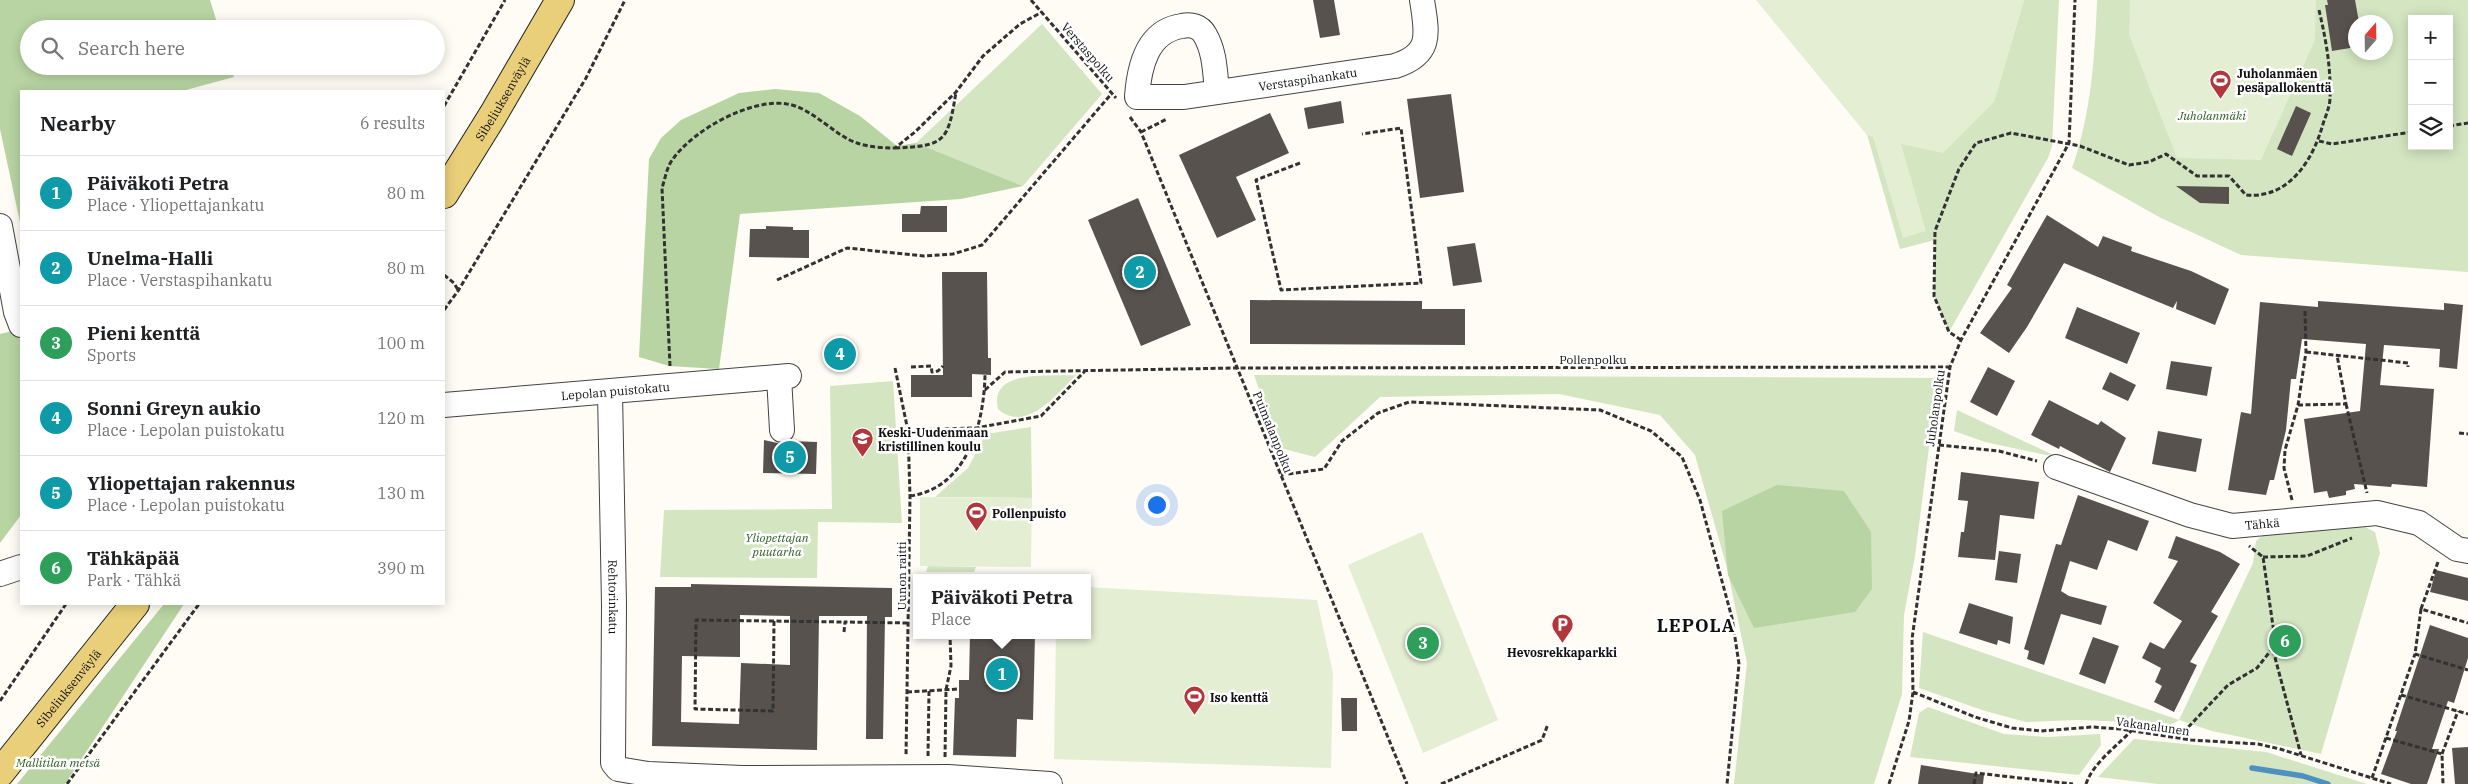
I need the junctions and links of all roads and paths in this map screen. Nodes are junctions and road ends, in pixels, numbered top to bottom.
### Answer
1 (505, 0) edge
2 (560, 0) edge
3 (625, 0) edge
4 (1031, 0) edge
5 (1422, 0) edge
6 (2075, 0) edge
7 (2319, 10) dead end
8 (1042, 12) junction
9 (956, 92) junction
10 (1217, 92) junction
11 (1112, 93) junction
12 (1126, 102) junction
13 (445, 104) edge
14 (2468, 122) edge
15 (2453, 125) edge
16 (2408, 133) edge
17 (1362, 134) dead end
18 (2319, 140) junction
19 (2069, 143) junction
20 (895, 148) junction
21 (1300, 163) dead end
22 (445, 192) edge
23 (0, 226) edge
24 (445, 276) edge
25 (777, 280) dead end
26 (458, 291) junction
27 (445, 309) edge
28 (2305, 311) dead end
29 (13, 318) edge
30 (1961, 340) junction
31 (2306, 352) junction
32 (2337, 355) junction
33 (670, 364) dead end
34 (931, 366) dead end
35 (911, 367) dead end
36 (1950, 367) junction
37 (2408, 367) dead end
38 (895, 368) dead end
39 (1237, 368) junction
40 (1086, 371) junction
41 (985, 375) dead end
42 (984, 390) junction
43 (610, 392) junction
44 (2346, 404) junction
45 (445, 405) edge
46 (2298, 405) junction
47 (976, 428) junction
48 (782, 430) dead end
49 (907, 430) junction
50 (2459, 433) dead end
51 (2468, 434) edge
52 (1939, 445) junction
53 (2056, 467) joint
54 (1281, 475) junction
55 (910, 496) junction
56 (2372, 513) junction
57 (2298, 520) junction
58 (2232, 526) junction
59 (2353, 538) dead end
60 (2468, 551) edge
61 (2263, 557) junction
62 (2439, 559) dead end
63 (20, 567) edge
64 (0, 574) edge
65 (65, 605) edge
66 (134, 605) edge
67 (197, 605) edge
68 (2420, 608) junction
69 (774, 621) junction
70 (845, 622) junction
71 (909, 623) junction
72 (2468, 623) edge
73 (844, 632) dead end
74 (950, 639) edge
75 (2272, 649) junction
76 (2415, 654) junction
77 (2468, 670) edge
78 (946, 690) junction
79 (959, 690) dead end
80 (930, 691) junction
81 (908, 692) junction
82 (1913, 692) junction
83 (2401, 695) junction
84 (0, 700) edge
85 (2458, 711) junction
86 (2468, 714) edge
87 (1548, 724) dead end
88 (2132, 730) junction
89 (2178, 738) junction
90 (2386, 738) junction
91 (2442, 754) junction
92 (2301, 755) junction
93 (3, 761) edge
94 (927, 777) junction
95 (2372, 778) junction
96 (742, 781) edge
97 (67, 784) edge
98 (1050, 784) edge
99 (1407, 784) edge
100 (1441, 784) edge
101 (1727, 784) edge
102 (1889, 784) edge
103 (1974, 784) edge
104 (2073, 784) edge
105 (2086, 784) edge
106 (2391, 784) edge
107 (2443, 784) edge

1 - 13 path
2 - 22 main road, Sibeliuksenväylä
3 - 26 path
4 - 8 path, Verstaspolku
5 - 10 street, Verstaspihankatu
6 - 19 path, Juholanpolku
7 - 18 path
8 - 9 path
8 - 11 path, Verstaspolku
9 - 20 path
9 - 20 path
10 - 12 street, Verstaspihankatu
10 - 12 street
11 - 12 path, Puimalanpolku
11 - 25 path
12 - 39 path, Puimalanpolku
14 - 15 path
16 - 18 path
17 - 21 path
18 - 19 path
19 - 30 path, Juholanpolku
19 - 30 path
20 - 33 path
23 - 29 street
24 - 26 path
26 - 27 path
28 - 31 path
30 - 36 path, Juholanpolku
31 - 32 path
31 - 46 path
32 - 37 path
32 - 44 path
34 - 35 path
36 - 39 path, Pollenpolku
36 - 52 path, Juholanpolku
38 - 49 path, Uunon raitti
39 - 40 path, Pollenpolku
39 - 54 path, Puimalanpolku
40 - 42 path, Pollenpolku
40 - 47 path
41 - 42 path
42 - 47 path
43 - 45 street, Lepolan puistokatu
43 - 48 street, Lepolan puistokatu
43 - 96 street, Rehtorinkatu
44 - 46 path
44 - 56 path
46 - 57 path
47 - 49 path
47 - 55 path
49 - 55 path, Uunon raitti
50 - 51 path
52 - 53 path
52 - 82 path, Juholanpolku
53 - 58 street, Tähkä
54 - 99 path, Puimalanpolku
54 - 101 path
55 - 71 path, Uunon raitti
56 - 57 street, Tähkä
56 - 60 street, Tähkä
57 - 58 street, Tähkä
58 - 61 path
59 - 61 path
61 - 75 path
62 - 68 path
63 - 64 street
65 - 84 path
66 - 93 main road, Sibeliuksenväylä
67 - 97 path
68 - 72 path
68 - 76 path
69 - 69 path
69 - 70 path
70 - 71 path
70 - 73 path
71 - 81 path, Uunon raitti
74 - 78 path
75 - 89 path
75 - 92 path
76 - 77 path
76 - 83 path
78 - 79 path
78 - 80 path
78 - 94 path
80 - 81 path
80 - 94 path
81 - 94 path, Uunon raitti
82 - 88 path, Vakanalunen
82 - 102 path, Juholanpolku
83 - 85 path
83 - 90 path
85 - 86 path
85 - 91 path
87 - 100 path
88 - 89 path, Vakanalunen
88 - 105 path
89 - 92 path, Vakanalunen
90 - 91 path
90 - 95 path
91 - 107 path
92 - 95 path, Vakanalunen
94 - 96 street, Rehtorinkatu
94 - 98 street, Rehtorinkatu
95 - 106 path, Vakanalunen
103 - 104 path

